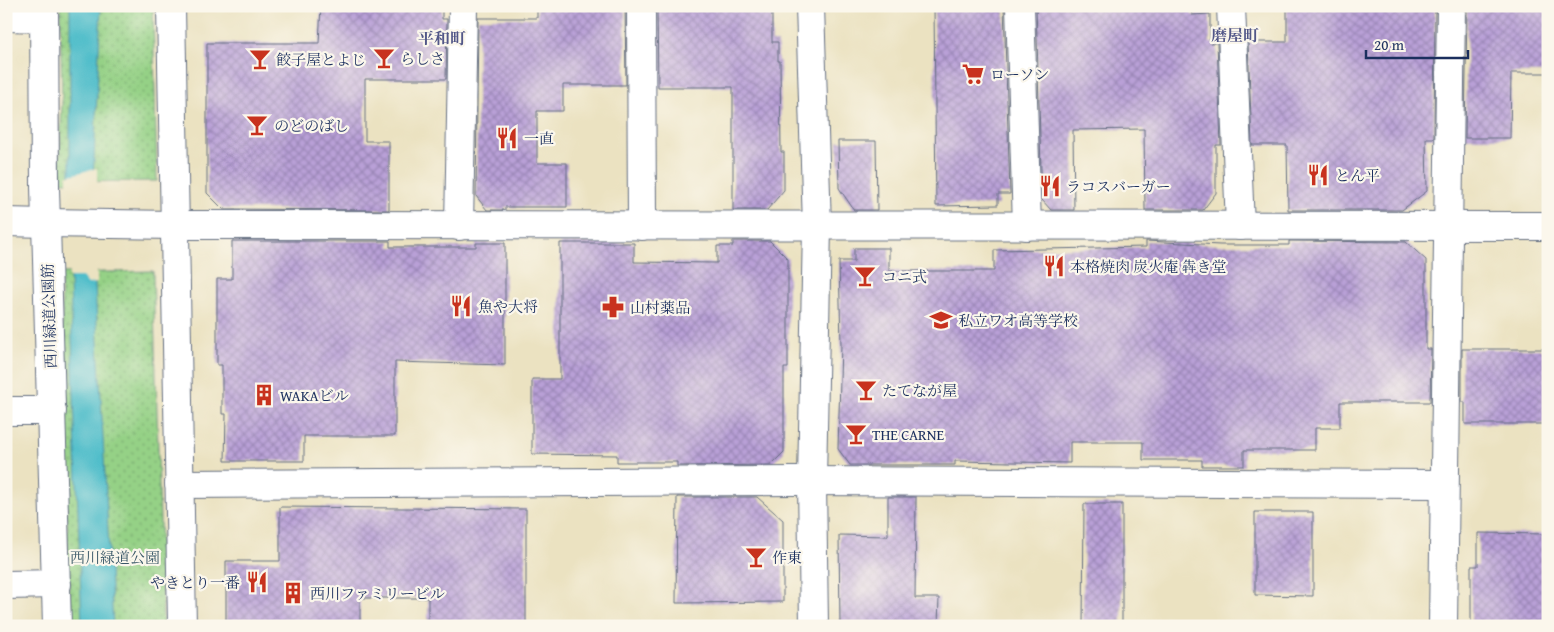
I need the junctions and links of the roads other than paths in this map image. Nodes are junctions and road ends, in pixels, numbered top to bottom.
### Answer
1 (170, 6) edge
2 (463, 6) edge
3 (641, 6) edge
4 (810, 6) edge
5 (1020, 6) edge
6 (1230, 6) edge
7 (1451, 6) edge
8 (44, 12) edge
9 (6, 17) edge
10 (6, 222) edge
11 (57, 223) junction
12 (175, 225) junction
13 (459, 226) junction
14 (642, 226) junction
15 (817, 226) junction
16 (1027, 226) junction
17 (1240, 226) junction
18 (1449, 226) junction
19 (1548, 226) edge
20 (6, 411) edge
21 (52, 411) junction
22 (812, 481) junction
23 (179, 484) junction
24 (1443, 484) junction
25 (6, 584) edge
26 (57, 584) junction
27 (57, 626) edge
28 (182, 626) edge
29 (814, 626) edge
30 (1443, 626) edge

1 - 12 street
2 - 13 street
3 - 14 street
4 - 15 street
5 - 16 street
6 - 17 street
7 - 18 street
8 - 9 street
8 - 11 street, 西川緑道公園筋
10 - 11 street
11 - 12 street
11 - 21 street, 西川緑道公園筋
12 - 13 street
12 - 23 street
13 - 14 street
14 - 15 street
15 - 16 street
15 - 22 street
16 - 17 street
17 - 18 street
18 - 19 street
18 - 24 street
20 - 21 street
21 - 26 street, 西川緑道公園筋
22 - 23 street
22 - 24 street
22 - 29 street
23 - 28 street
24 - 30 street
25 - 26 street
26 - 27 street, 西川緑道公園筋

